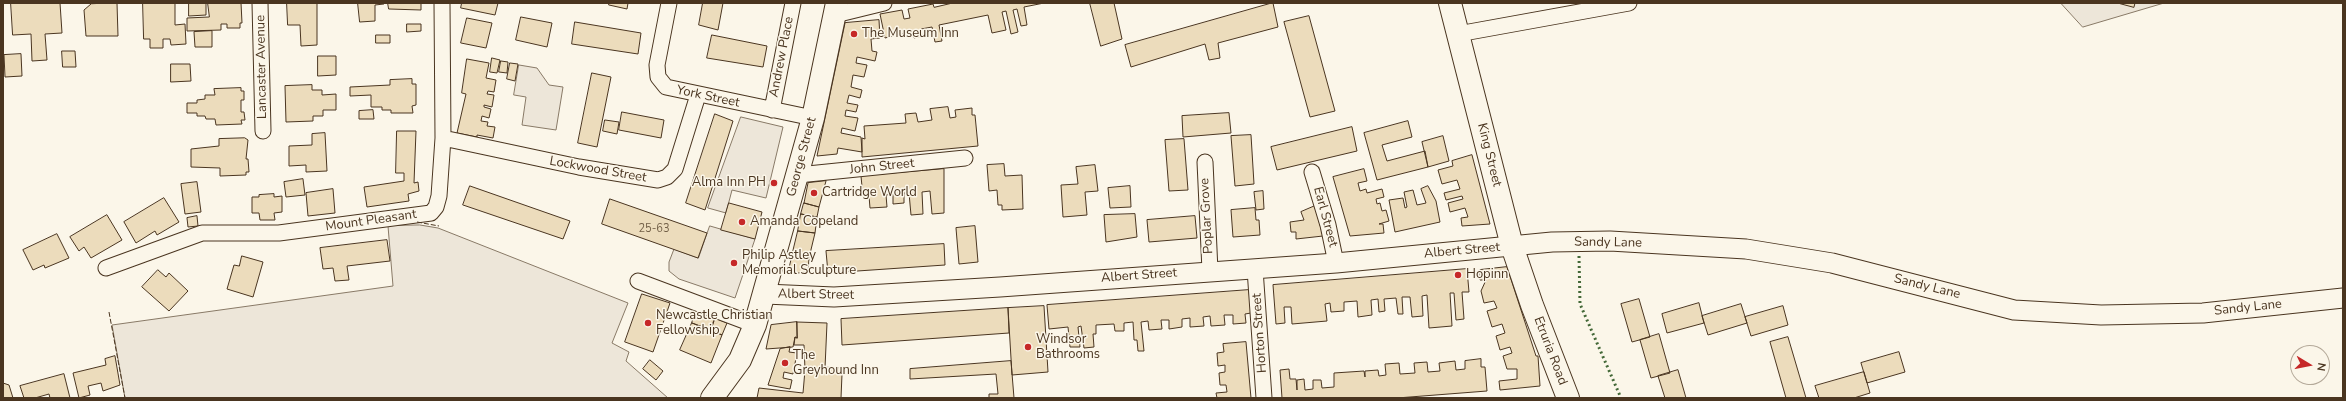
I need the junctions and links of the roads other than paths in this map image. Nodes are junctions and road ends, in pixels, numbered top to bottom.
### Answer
1 (260, 3) edge
2 (442, 3) edge
3 (669, 3) edge
4 (793, 3) edge
5 (884, 3) edge
6 (1450, 3) edge
7 (1629, 3) edge
8 (836, 9) edge
9 (1458, 34) junction
10 (698, 95) junction
11 (772, 110) junction
12 (813, 118) junction
13 (263, 131) dead end
14 (443, 138) junction
15 (965, 158) dead end
16 (1205, 162) dead end
17 (1312, 172) dead end
18 (798, 175) junction
19 (1512, 246) junction
20 (1336, 263) junction
21 (106, 268) dead end
22 (1255, 269) junction
23 (1210, 271) junction
24 (638, 281) dead end
25 (765, 294) junction
26 (2343, 298) edge
27 (1532, 305) joint
28 (755, 325) junction
29 (721, 389) edge
30 (1264, 398) edge
31 (1568, 398) edge

1 - 13 street, Lancaster Avenue
2 - 14 street, Mount Pleasant
3 - 10 street, York Street
4 - 11 street, Andrew Place
5 - 8 street
6 - 9 main road, King Street
7 - 9 street
8 - 12 main road, George Street
9 - 19 main road, King Street
10 - 11 street, York Street
10 - 14 street, Lockwood Street
11 - 12 street, York Street
12 - 18 main road, George Street
14 - 21 street, Mount Pleasant
15 - 18 street, John Street
16 - 23 street, Poplar Grove
17 - 20 street, Earl Street
18 - 25 main road, George Street
19 - 20 street, Albert Street
19 - 26 street, Sandy Lane
19 - 27 main road, King Street
20 - 22 street, Albert Street
22 - 23 street, Albert Street
22 - 30 street, Horton Street
23 - 25 street, Albert Street
24 - 28 street
25 - 28 main road, George Street
27 - 31 main road, Etruria Road
28 - 29 main road, George Street

